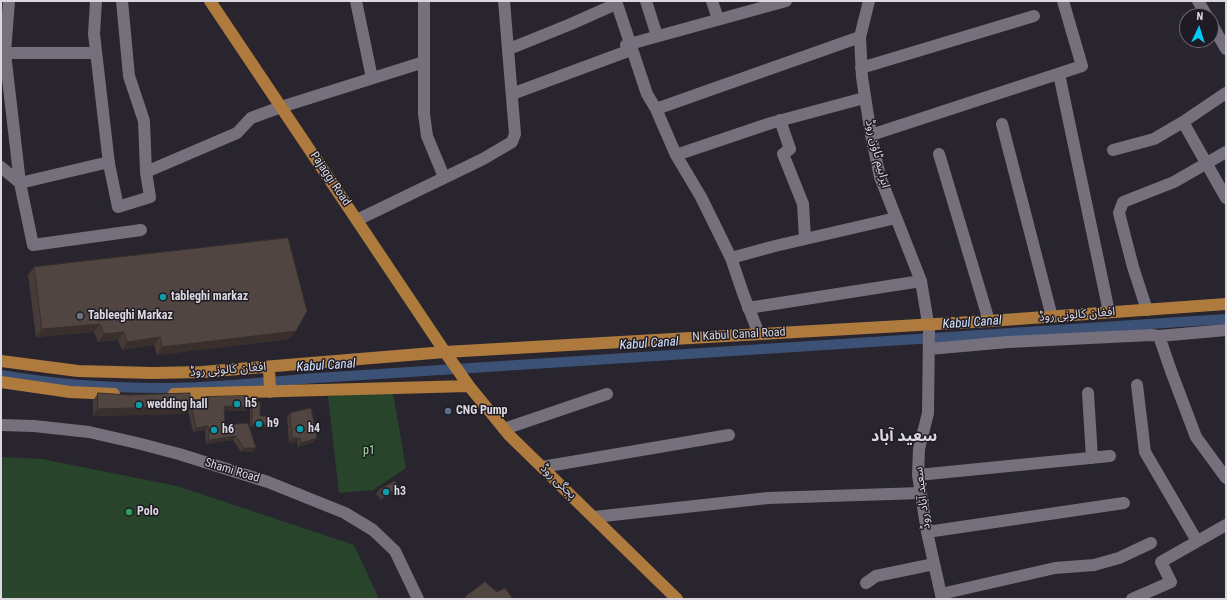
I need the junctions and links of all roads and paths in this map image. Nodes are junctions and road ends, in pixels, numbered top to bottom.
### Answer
1 (9, 1) edge
2 (96, 1) edge
3 (122, 1) edge
4 (210, 1) edge
5 (356, 1) edge
6 (424, 1) edge
7 (504, 1) edge
8 (646, 1) edge
9 (712, 1) edge
10 (786, 1) edge
11 (869, 1) edge
12 (1063, 1) edge
13 (616, 2) edge
14 (773, 3) edge
15 (1034, 16) dead end
16 (718, 20) junction
17 (657, 36) junction
18 (860, 37) junction
19 (1219, 37) edge
20 (630, 44) junction
21 (509, 49) junction
22 (1226, 49) edge
23 (96, 53) junction
24 (3, 55) edge
25 (424, 62) junction
26 (861, 68) junction
27 (1059, 74) junction
28 (372, 78) junction
29 (1226, 93) edge
30 (512, 94) junction
31 (864, 98) junction
32 (281, 107) junction
33 (656, 109) junction
34 (780, 120) junction
35 (1183, 122) junction
36 (1002, 124) dead end
37 (871, 135) junction
38 (1113, 150) dead end
39 (1226, 152) edge
40 (939, 154) dead end
41 (676, 155) junction
42 (109, 162) junction
43 (1208, 164) junction
44 (1, 167) edge
45 (146, 172) junction
46 (444, 177) junction
47 (20, 183) junction
48 (1226, 198) edge
49 (896, 218) junction
50 (357, 220) junction
51 (142, 230) dead end
52 (806, 239) junction
53 (731, 258) junction
54 (921, 281) junction
55 (1226, 304) edge
56 (748, 308) junction
57 (1147, 310) junction
58 (1108, 312) junction
59 (1052, 316) junction
60 (989, 321) junction
61 (928, 327) junction
62 (1226, 330) edge
63 (759, 334) junction
64 (1159, 336) junction
65 (929, 349) junction
66 (448, 353) junction
67 (1, 361) edge
68 (269, 369) junction
69 (1, 382) edge
70 (466, 382) junction
71 (1137, 385) dead end
72 (269, 388) junction
73 (1088, 393) dead end
74 (607, 394) dead end
75 (123, 395) edge
76 (163, 395) edge
77 (1, 425) edge
78 (504, 429) junction
79 (730, 435) dead end
80 (1110, 456) dead end
81 (1092, 458) junction
82 (542, 467) junction
83 (918, 475) junction
84 (1226, 478) edge
85 (921, 492) junction
86 (1124, 503) dead end
87 (594, 517) junction
88 (1226, 525) edge
89 (927, 532) junction
90 (1197, 541) junction
91 (1151, 543) dead end
92 (934, 564) junction
93 (866, 583) dead end
94 (941, 596) edge
95 (418, 599) edge
96 (677, 599) edge
97 (1132, 599) edge

1 - 24 street
2 - 23 street
3 - 45 street
4 - 32 main road, Pajaggi Road
5 - 28 street
6 - 25 street
7 - 21 street
8 - 17 street
9 - 16 street
10 - 14 street
11 - 18 street, ابراہیم ٹاؤن روڈ
12 - 27 street
13 - 20 street
13 - 21 street
14 - 16 street
15 - 26 street
16 - 17 street
17 - 20 street
18 - 26 street, ابراہیم ٹاؤن روڈ
18 - 33 street
19 - 22 street
20 - 30 street
20 - 33 street
21 - 30 street
23 - 24 street
23 - 42 street
24 - 47 street
25 - 28 street
25 - 46 street
26 - 31 street, ابراہیم ٹاؤن روڈ
27 - 37 street
27 - 58 street
28 - 32 street
29 - 35 street
30 - 46 street
31 - 34 street
31 - 37 street, ابراہیم ٹاؤن روڈ
32 - 45 street
32 - 50 main road, Pajaggi Road
33 - 41 street
34 - 41 street
34 - 52 street
35 - 38 street
35 - 43 street
36 - 59 street
37 - 49 street, ابراہیم ٹاؤن روڈ
39 - 43 street
40 - 60 street
41 - 53 street
42 - 45 street
42 - 47 street
43 - 48 street
43 - 57 street
44 - 47 street
46 - 50 street
47 - 51 street
49 - 52 street
49 - 54 street, ابراہیم ٹاؤن روڈ
50 - 66 main road, Pajaggi Road
52 - 53 street
53 - 56 street
54 - 56 street
54 - 61 street, ابراہیم ٹاؤن روڈ
55 - 57 main road, افغان کالونی روڈ
56 - 63 street
57 - 58 main road, افغان کالونی روڈ
58 - 59 main road, افغان کالونی روڈ
59 - 60 main road, افغان کالونی روڈ
60 - 61 main road, افغان کالونی روڈ
61 - 63 main road, N Kabul Canal Road
61 - 65 street, سعید آباد روڈ
62 - 64 street
63 - 66 main road, N Kabul Canal Road
64 - 65 street
64 - 84 street
65 - 83 street, سعید آباد روڈ
66 - 68 main road, افغان کالونی روڈ
66 - 70 main road, پجگی روڈ
67 - 68 main road, افغان کالونی روڈ
68 - 72 main road
69 - 75 main road
70 - 72 main road
70 - 78 main road, پجگی روڈ
71 - 90 street
72 - 76 main road
73 - 81 street
74 - 78 street
77 - 95 street, Shami Road
78 - 82 main road, پجگی روڈ
79 - 82 street
80 - 81 street
81 - 83 street
82 - 87 main road, پجگی روڈ
83 - 85 street, سعید آباد روڈ
85 - 87 street
85 - 89 street, سعید آباد روڈ
86 - 89 street
87 - 96 main road, پجگی روڈ
88 - 90 street
89 - 92 street, سعید آباد روڈ
90 - 97 street
91 - 94 street
92 - 93 street
92 - 94 street, سعید آباد روڈ

